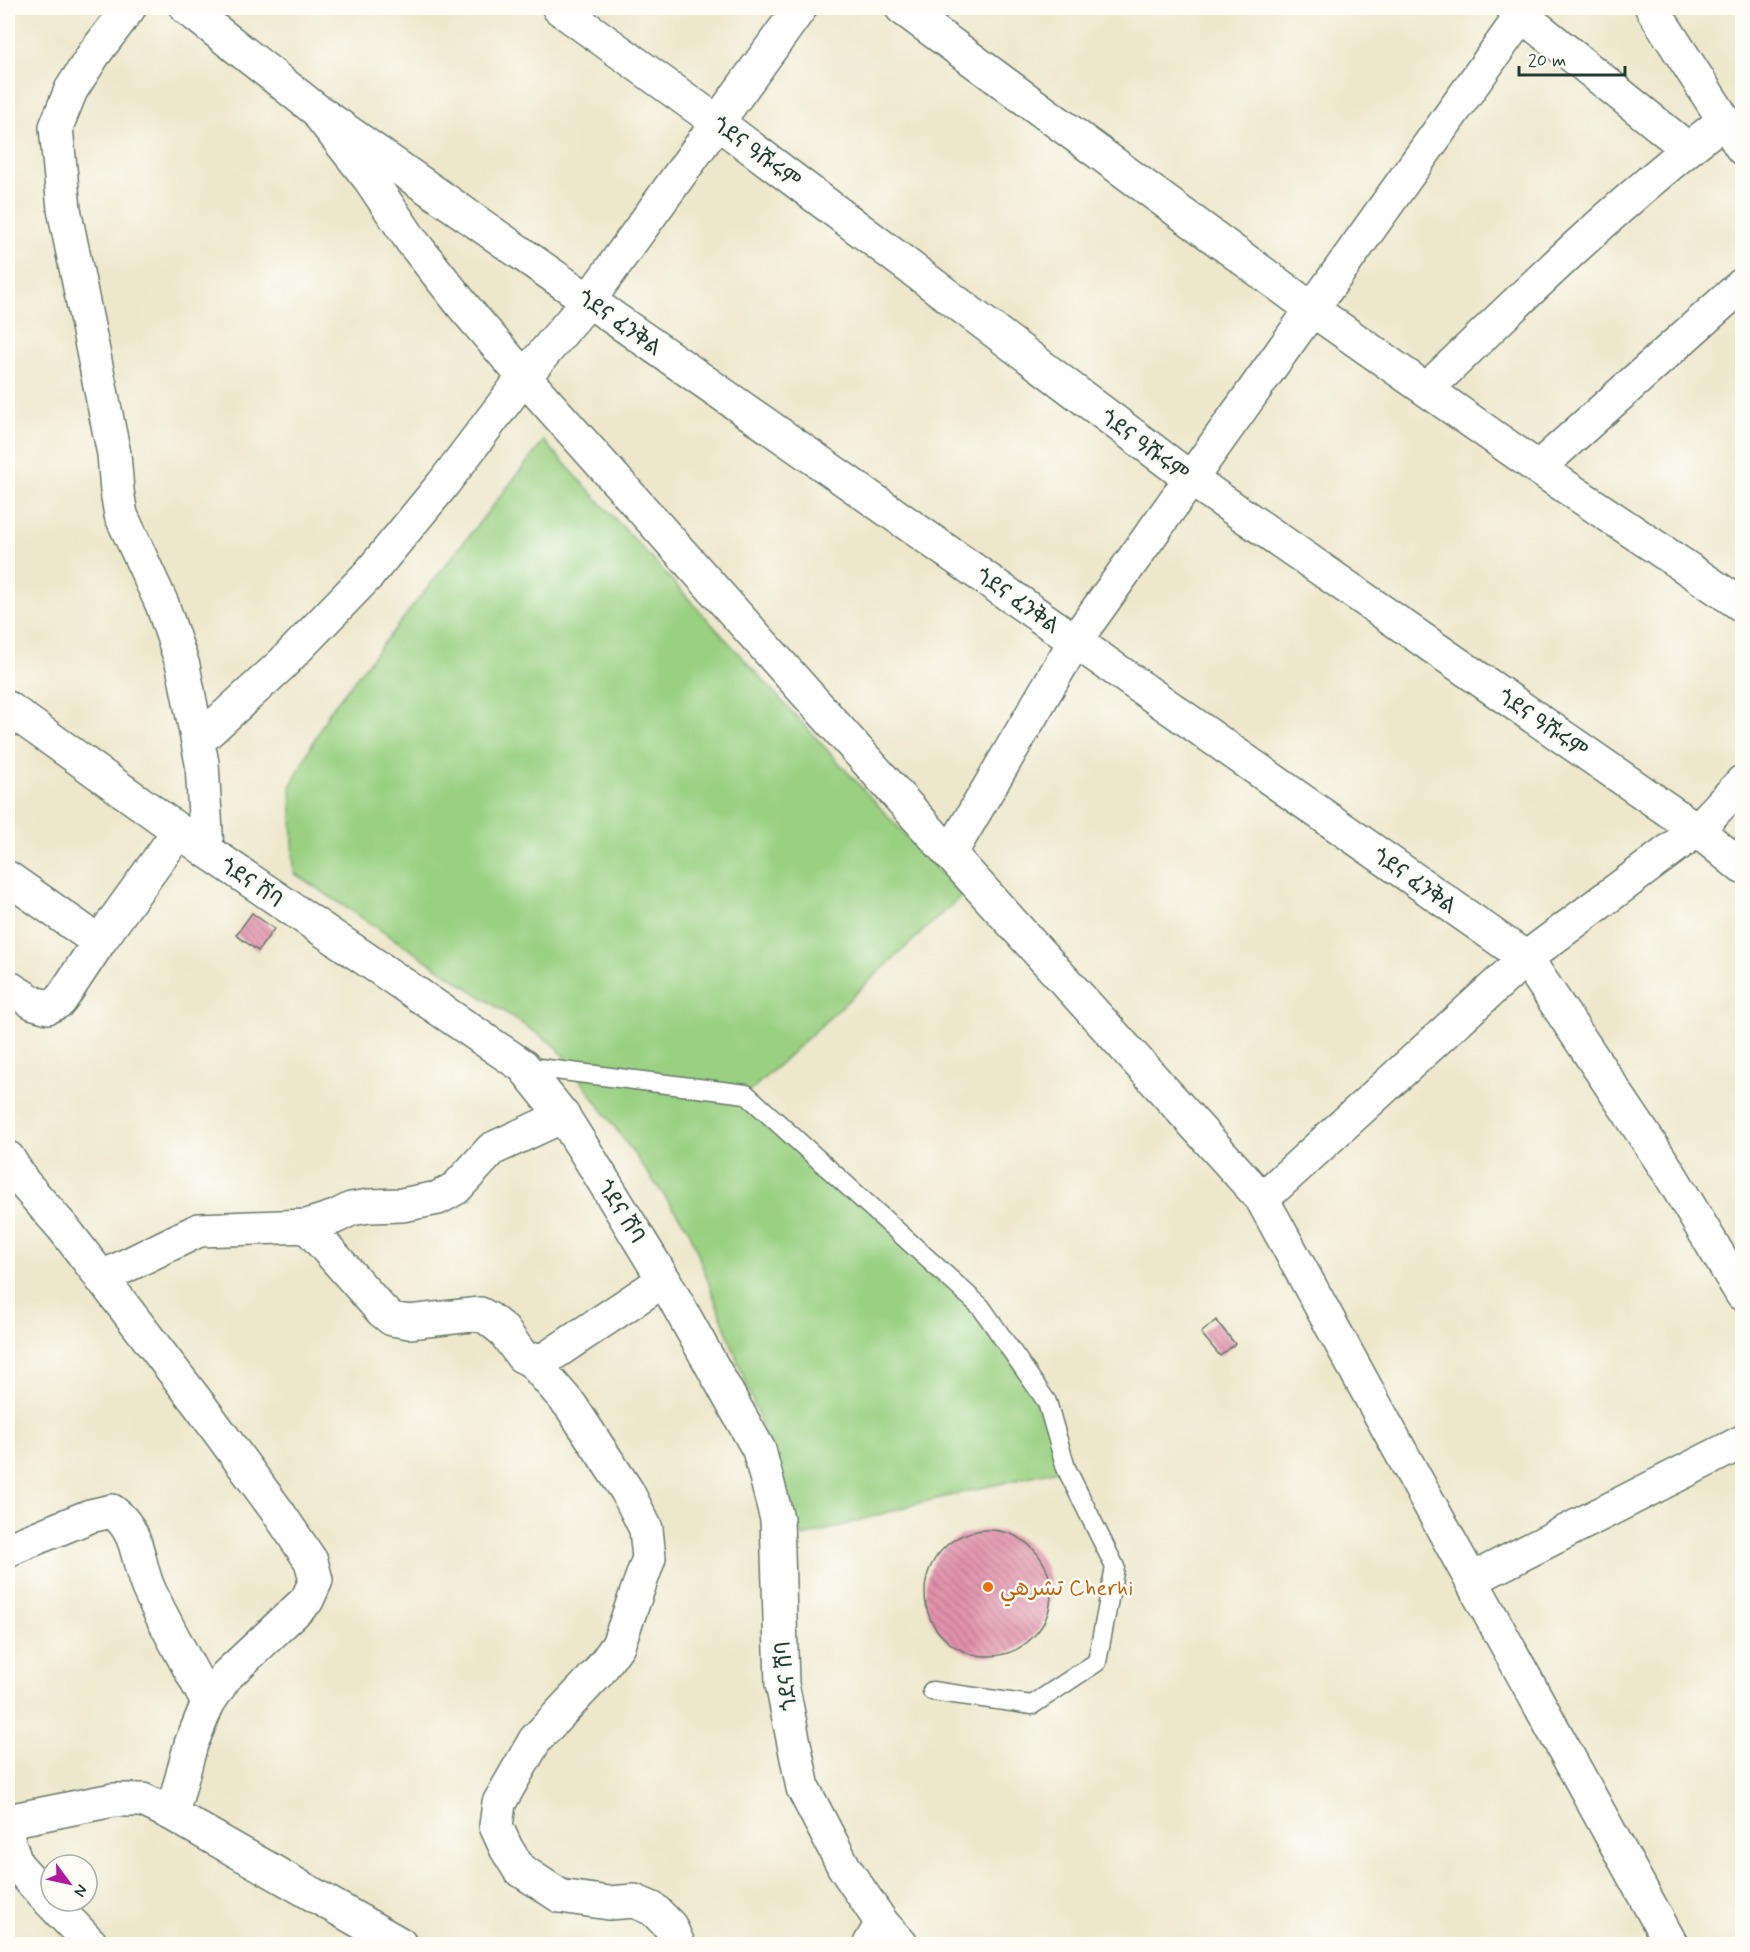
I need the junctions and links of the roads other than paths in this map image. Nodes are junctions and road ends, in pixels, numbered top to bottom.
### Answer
1 (129, 8) edge
2 (187, 8) edge
3 (559, 8) edge
4 (800, 8) edge
5 (902, 8) edge
6 (1652, 8) edge
7 (1521, 10) edge
8 (315, 109) junction
9 (1725, 120) junction
10 (717, 122) junction
11 (1743, 148) edge
12 (1688, 149) junction
13 (1743, 285) edge
14 (589, 300) junction
15 (1313, 310) junction
16 (524, 377) junction
17 (1427, 388) junction
18 (1538, 468) junction
19 (1191, 479) junction
20 (1743, 605) edge
21 (1076, 640) junction
22 (8, 708) edge
23 (198, 741) junction
24 (1743, 782) edge
25 (1697, 830) junction
26 (179, 831) junction
27 (207, 851) junction
28 (950, 854) junction
29 (1743, 867) edge
30 (8, 878) edge
31 (99, 942) junction
32 (1526, 958) junction
33 (8, 987) edge
34 (523, 1066) junction
35 (563, 1116) junction
36 (13, 1176) edge
37 (1262, 1199) junction
38 (307, 1226) junction
39 (101, 1278) junction
40 (664, 1280) junction
41 (1743, 1294) edge
42 (532, 1362) junction
43 (1743, 1442) edge
44 (8, 1551) edge
45 (1471, 1580) junction
46 (932, 1691) dead end
47 (208, 1703) junction
48 (172, 1814) junction
49 (8, 1821) edge
50 (8, 1839) edge
51 (884, 1937) edge
52 (91, 1944) edge
53 (400, 1944) edge
54 (678, 1944) edge
55 (1671, 1944) edge

1 - 23 street
2 - 8 street, ጎደና ፈንቅል
3 - 10 street, ጎደና ዓሹሩም
4 - 10 street
5 - 15 street
6 - 9 street
7 - 12 street
7 - 15 street
8 - 14 street, ጎደና ፈንቅል
8 - 16 street
9 - 11 street
9 - 12 street
10 - 14 street
10 - 19 street, ጎደና ዓሹሩም
12 - 17 street
13 - 18 street
14 - 16 street
14 - 21 street, ጎደና ፈንቅል
15 - 17 street
15 - 19 street
16 - 23 street
16 - 28 street
17 - 18 street
18 - 20 street
19 - 21 street
19 - 25 street, ጎደና ዓሹሩም
21 - 28 street
21 - 32 street, ጎደና ፈንቅል
22 - 26 street, ጎደና ሸባ
23 - 27 street
24 - 25 street
25 - 29 street, ጎደና ዓሹሩም
25 - 32 street
26 - 27 street, ጎደና ሸባ
26 - 31 street
27 - 34 street, ጎደና ሸባ
28 - 37 street
30 - 31 street
31 - 33 street
32 - 37 street
32 - 41 street, ጎደና ፈንቅል
34 - 35 street, ጎደና ሸባ
34 - 46 lane
35 - 38 street
35 - 40 street, ጎደና ሸባ
36 - 39 street
37 - 45 street
38 - 39 street
38 - 42 street
39 - 47 street
40 - 42 street
40 - 51 street, ጎደና ሸባ
42 - 54 street
43 - 45 street
44 - 47 street
45 - 55 street
47 - 48 street
48 - 49 street
48 - 53 street
50 - 52 street

